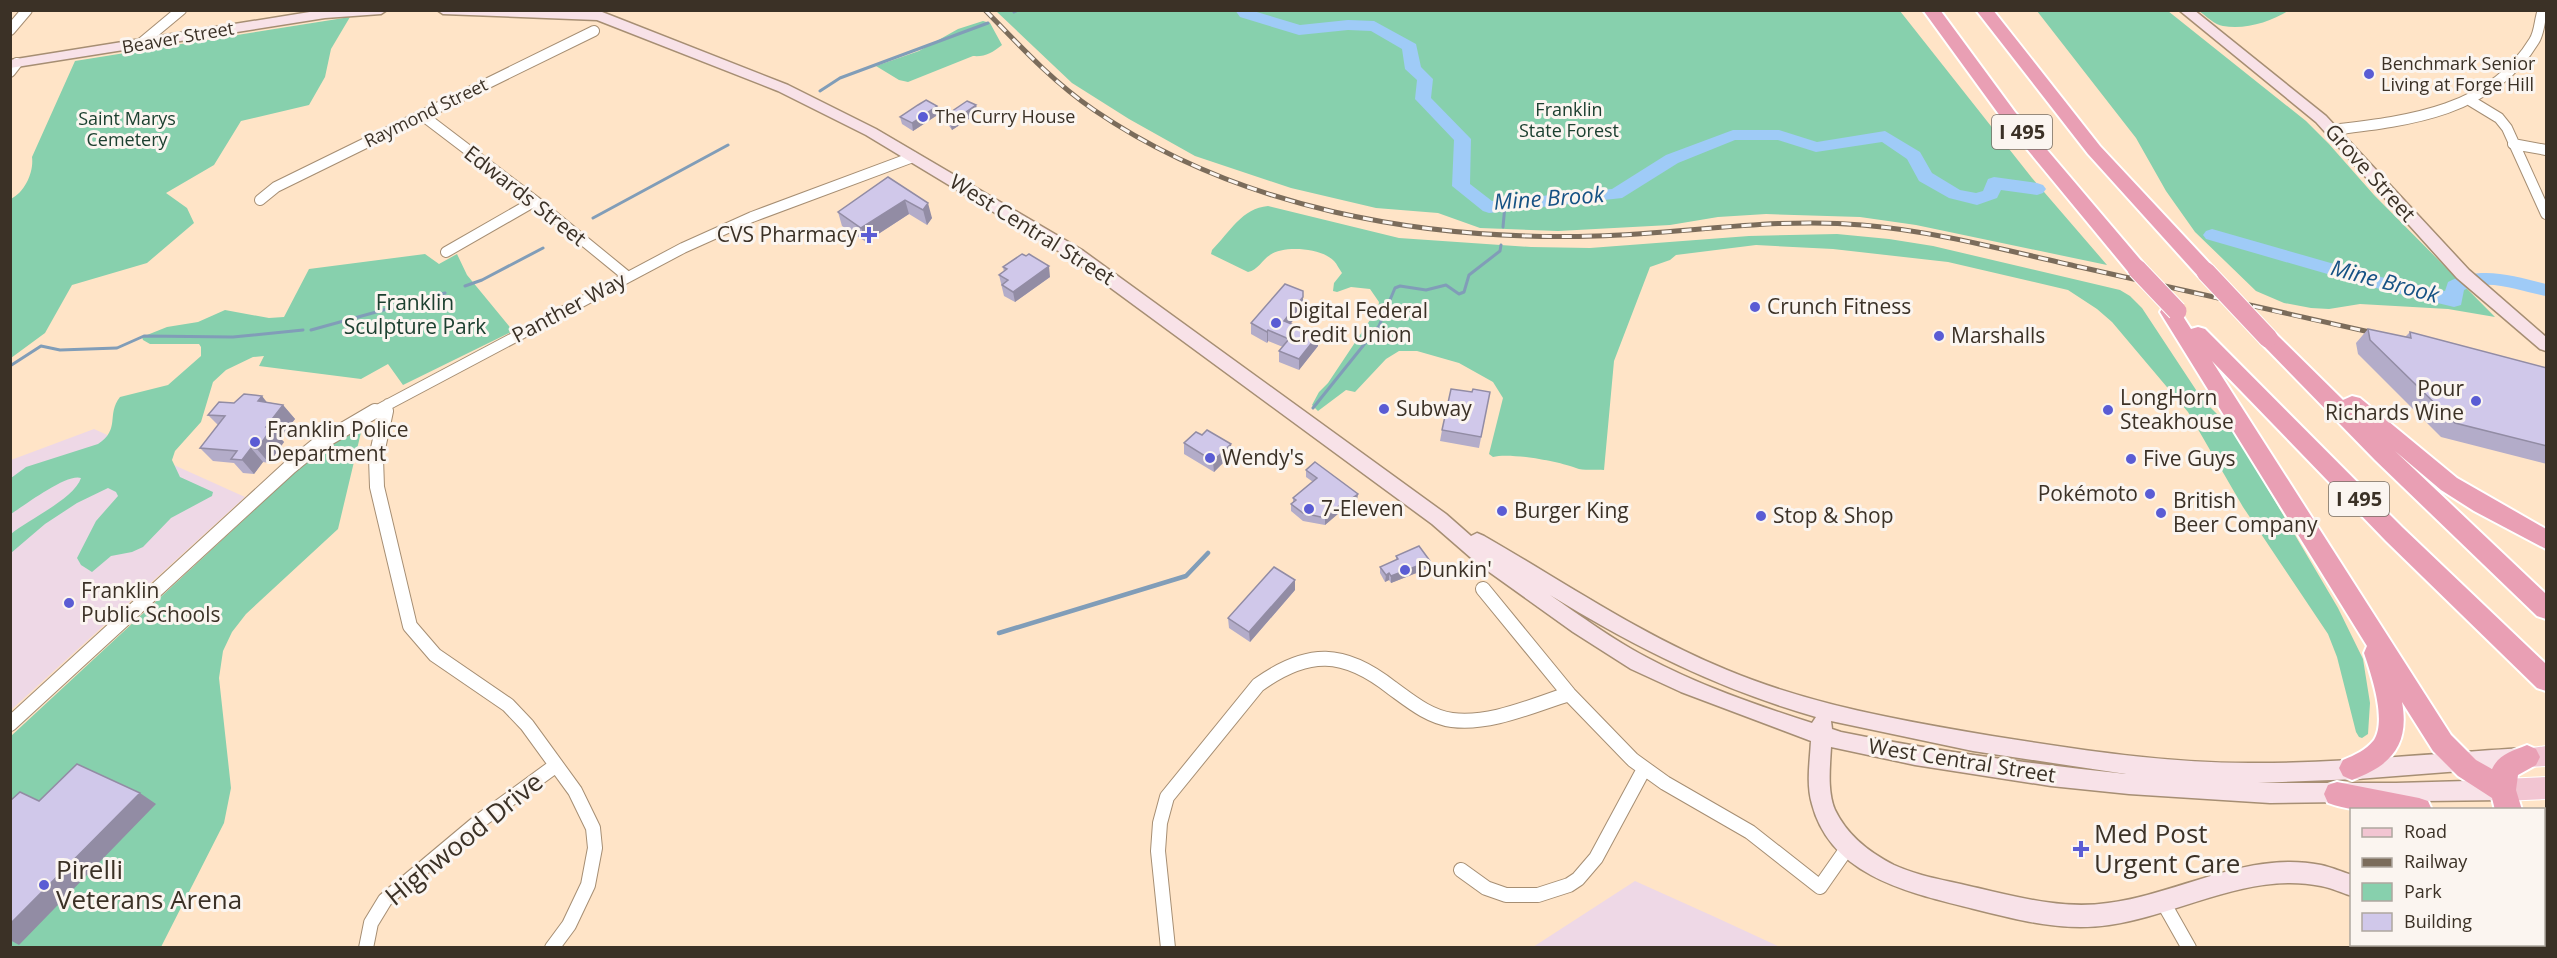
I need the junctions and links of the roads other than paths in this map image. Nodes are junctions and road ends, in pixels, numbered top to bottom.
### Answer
1 (34, 10) edge
2 (181, 10) edge
3 (381, 10) edge
4 (443, 10) edge
5 (584, 10) edge
6 (1931, 10) edge
7 (1984, 10) edge
8 (2185, 10) edge
9 (2543, 10) edge
10 (27, 11) edge
11 (526, 11) edge
12 (605, 13) edge
13 (10, 30) edge
14 (594, 31) dead end
15 (2543, 31) edge
16 (139, 45) junction
17 (13, 66) edge
18 (2471, 101) junction
19 (422, 115) junction
20 (2332, 130) junction
21 (2513, 144) junction
22 (2547, 150) edge
23 (913, 157) junction
24 (260, 200) dead end
25 (535, 201) junction
26 (2547, 214) edge
27 (446, 252) dead end
28 (628, 277) junction
29 (2174, 312) junction
30 (2270, 338) junction
31 (2547, 345) edge
32 (388, 404) junction
33 (1439, 519) junction
34 (2547, 540) edge
35 (1483, 589) dead end
36 (2355, 605) junction
37 (2547, 609) edge
38 (2547, 680) edge
39 (1569, 694) junction
40 (1822, 710) junction
41 (10, 724) edge
42 (1822, 735) junction
43 (2537, 756) edge
44 (2459, 761) junction
45 (555, 766) junction
46 (2352, 768) junction
47 (1644, 769) junction
48 (2547, 788) edge
49 (2337, 794) junction
50 (2506, 800) edge
51 (2410, 808) edge
52 (1848, 847) junction
53 (1461, 870) dead end
54 (2350, 885) edge
55 (2163, 902) junction
56 (366, 948) edge
57 (552, 948) edge
58 (1168, 948) edge
59 (2189, 948) edge

1 - 10 street
2 - 16 street
3 - 16 main road, Beaver Street
4 - 11 main road
5 - 12 main road, West Central Street
6 - 29 highway, I 495, bridge
7 - 30 highway, I 495, bridge
8 - 20 main road, Grove Street
9 - 15 street
10 - 13 street
11 - 12 main road
12 - 23 main road, West Central Street
14 - 19 street, Raymond Street
15 - 18 street
16 - 17 main road, Beaver Street
18 - 20 street
18 - 21 street
19 - 24 street, Raymond Street
19 - 25 street, Edwards Street
20 - 31 main road, Grove Street
21 - 22 street
21 - 26 street
23 - 28 street, Panther Way
23 - 33 main road, West Central Street
25 - 27 street
25 - 28 street, Edwards Street
28 - 32 street, Panther Way
29 - 36 highway
29 - 38 highway, I 495
30 - 34 highway
30 - 37 highway, I 495
32 - 41 street, Panther Way
32 - 45 street, Highwood Drive
33 - 40 main road, West Central Street
33 - 42 main road, West Central Street
35 - 39 street
36 - 44 highway
36 - 46 highway
39 - 47 street
39 - 58 street
40 - 42 main road
40 - 46 main road, West Central Street
42 - 49 main road, West Central Street
42 - 52 main road
43 - 44 main road, West Central Street
43 - 50 highway
44 - 46 main road, West Central Street
44 - 50 highway
45 - 56 street, Highwood Drive
45 - 57 street, Highwood Drive
47 - 52 street
47 - 53 street
48 - 50 main road, West Central Street
49 - 50 main road, West Central Street
49 - 51 highway
52 - 55 main road
54 - 55 main road
55 - 59 street

